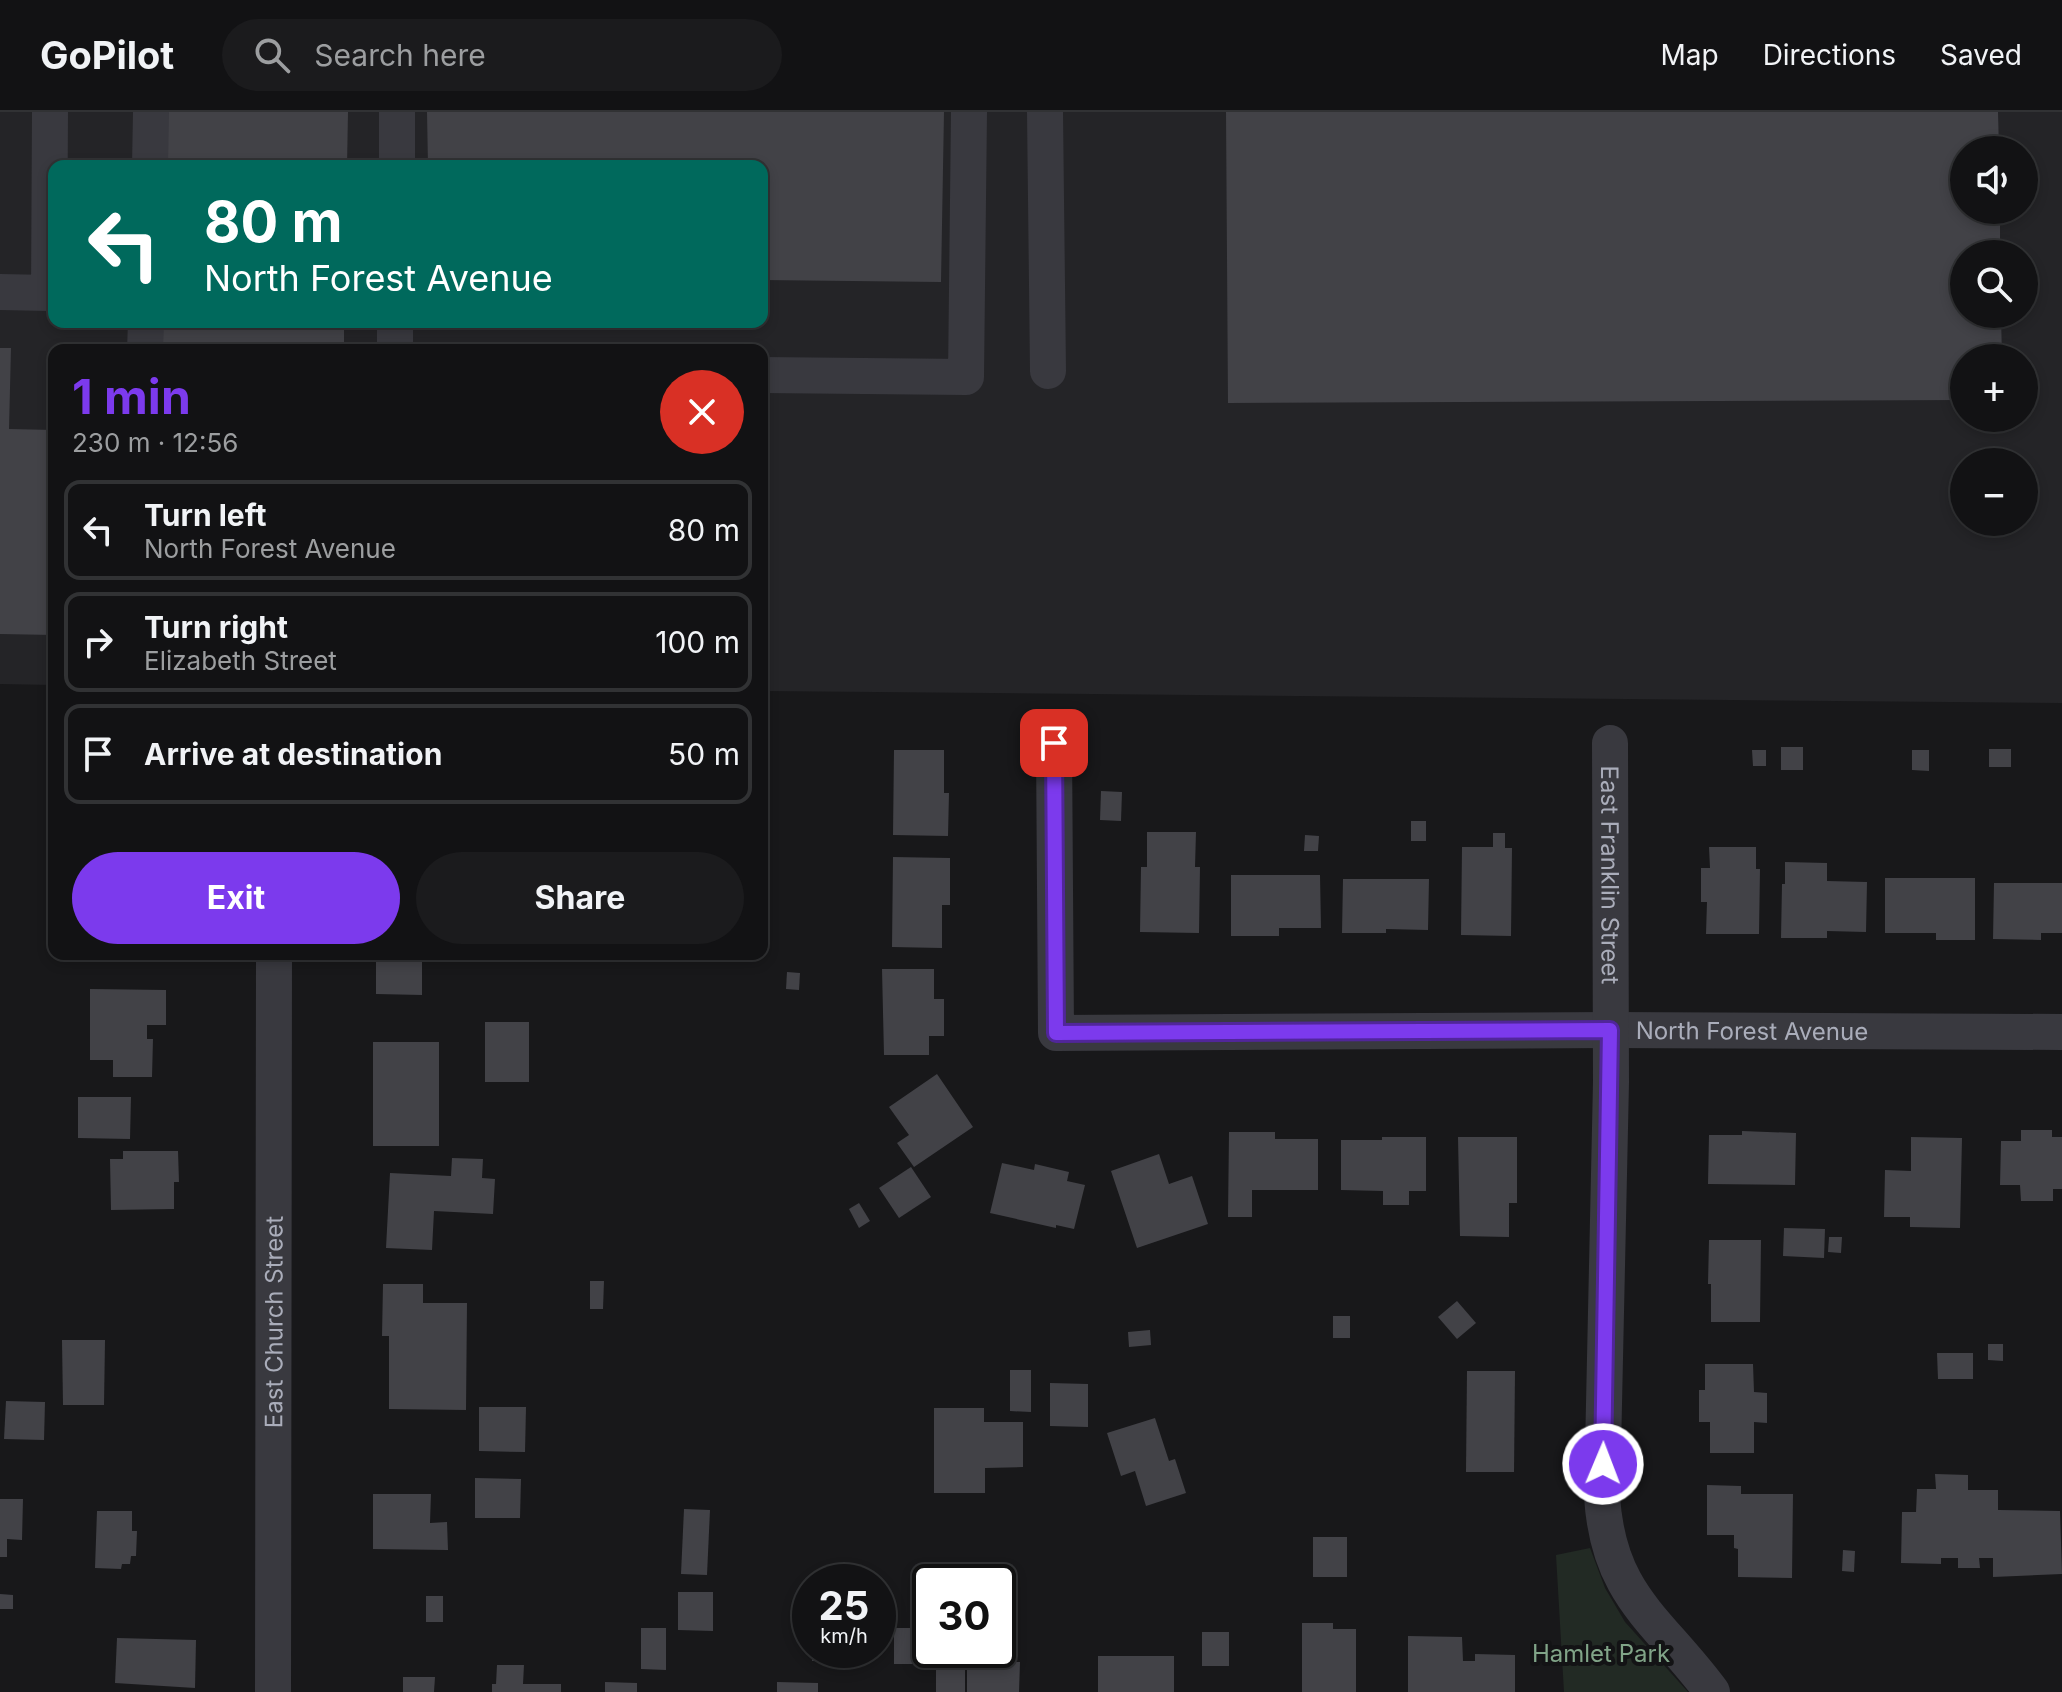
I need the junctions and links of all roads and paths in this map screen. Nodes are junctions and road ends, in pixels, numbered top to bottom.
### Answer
1 (50, 112) edge
2 (151, 112) edge
3 (397, 112) edge
4 (969, 112) edge
5 (1045, 112) edge
6 (50, 160) edge
7 (150, 160) edge
8 (397, 160) edge
9 (0, 292) edge
10 (48, 293) edge
11 (1048, 371) dead end
12 (768, 375) edge
13 (1054, 743) dead end
14 (1610, 743) dead end
15 (274, 960) edge
16 (1610, 1030) junction
17 (2062, 1032) edge
18 (273, 1692) edge
19 (1712, 1692) edge

1 - 6 street
2 - 7 street
3 - 8 street
4 - 12 street
5 - 11 street
9 - 10 street
13 - 16 street, North Forest Avenue
14 - 16 street, East Franklin Street
15 - 18 street, East Church Street
16 - 17 street, North Forest Avenue
16 - 19 street, East Franklin Street

